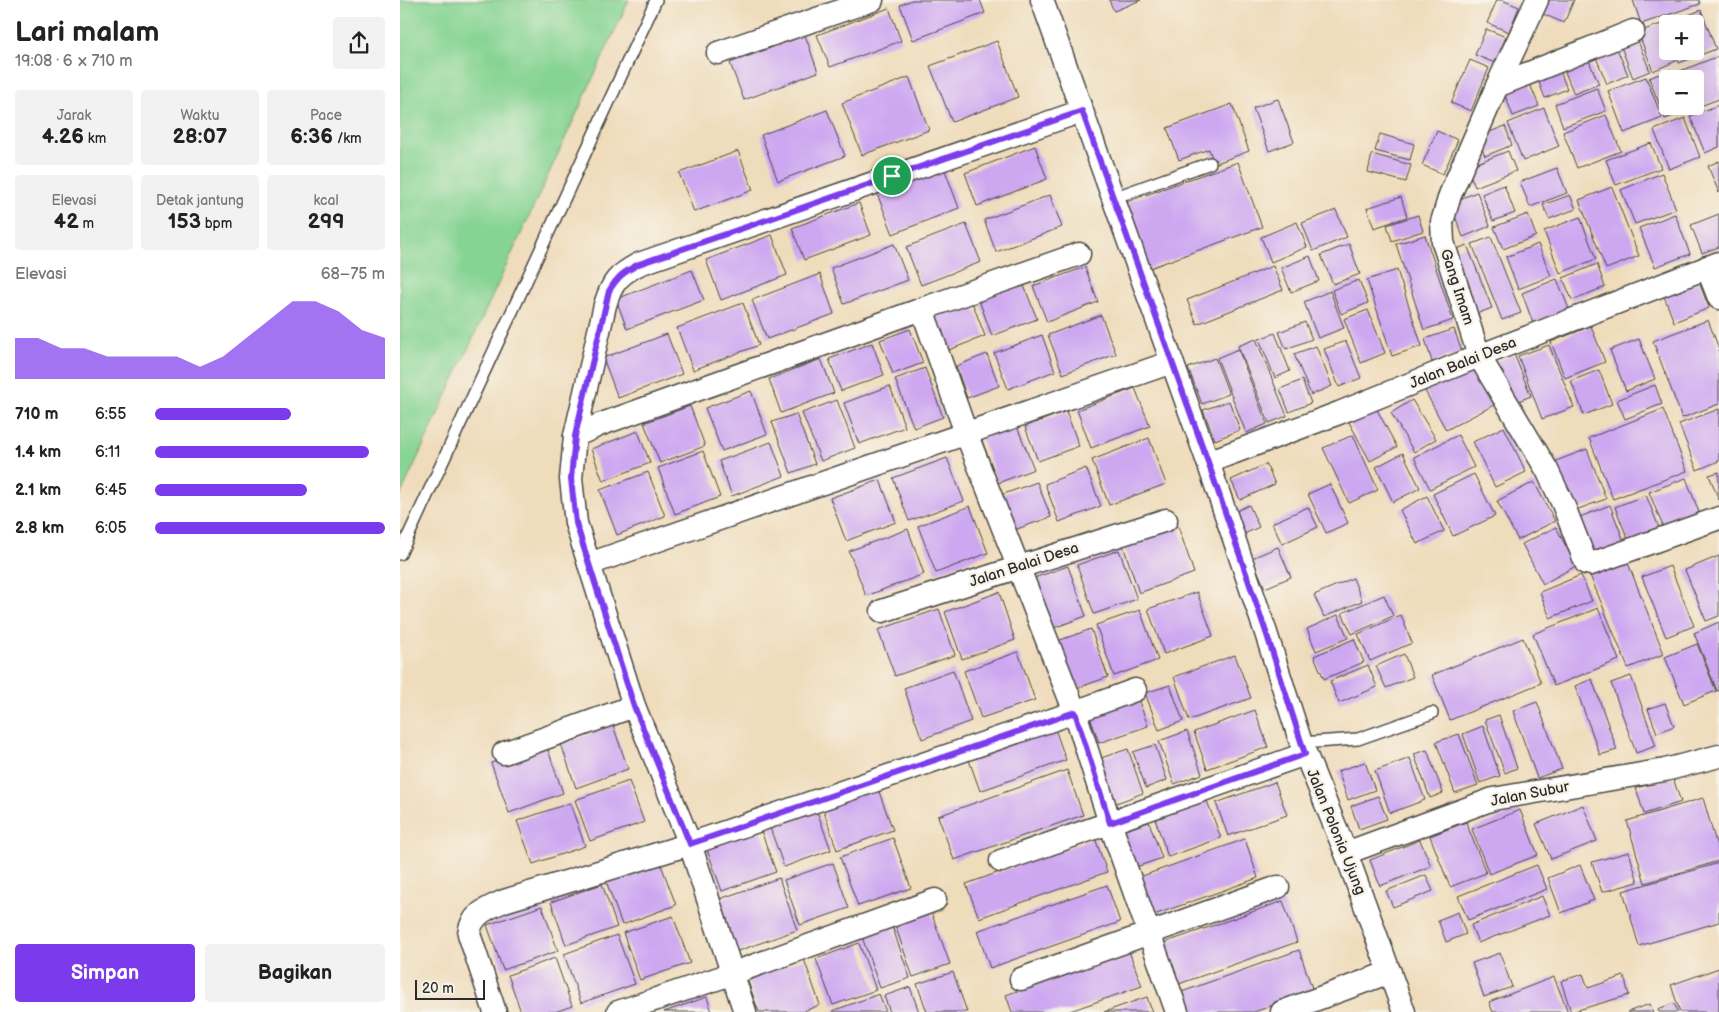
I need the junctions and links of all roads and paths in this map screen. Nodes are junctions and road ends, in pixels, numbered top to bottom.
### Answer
1 (656, 0) edge
2 (872, 0) edge
3 (1042, 0) edge
4 (1537, 0) edge
5 (1633, 31) dead end
6 (718, 53) dead end
7 (1497, 86) junction
8 (1082, 111) junction
9 (1210, 163) dead end
10 (1113, 198) junction
11 (1079, 254) dead end
12 (1713, 265) edge
13 (1719, 298) edge
14 (922, 309) junction
15 (1479, 356) junction
16 (1172, 362) junction
17 (966, 433) junction
18 (575, 436) junction
19 (1208, 462) junction
20 (1719, 518) edge
21 (1166, 520) dead end
22 (400, 554) edge
23 (589, 564) junction
24 (1017, 566) junction
25 (882, 611) dead end
26 (1135, 690) dead end
27 (634, 706) junction
28 (1075, 712) junction
29 (1432, 713) dead end
30 (1303, 749) junction
31 (504, 752) dead end
32 (1719, 756) edge
33 (1110, 823) junction
34 (690, 844) junction
35 (1346, 853) junction
36 (1001, 861) dead end
37 (1278, 887) dead end
38 (935, 900) dead end
39 (1149, 934) junction
40 (1390, 972) junction
41 (731, 974) junction
42 (1022, 979) dead end
43 (495, 1012) edge
44 (618, 1012) edge
45 (745, 1012) edge
46 (1177, 1012) edge
47 (1282, 1012) edge
48 (1404, 1012) edge

1 - 22 lane
2 - 6 street
3 - 8 street, Jalan Polonia Ujung
4 - 7 street, Gang Imam
5 - 7 street
7 - 15 street, Gang Imam
8 - 10 street, Jalan Polonia Ujung
8 - 18 street
9 - 10 lane
10 - 16 street, Jalan Polonia Ujung
11 - 14 street
12 - 13 street
12 - 15 street, Jalan Balai Desa
14 - 17 street
14 - 18 street
15 - 19 street, Jalan Balai Desa
15 - 20 street, Gang Imam
16 - 17 street
16 - 19 street, Jalan Polonia Ujung
17 - 23 street
17 - 24 street
18 - 23 street
19 - 30 street, Jalan Polonia Ujung
21 - 24 street, Jalan Balai Desa
23 - 27 street
24 - 25 street, Jalan Balai Desa
24 - 28 street
26 - 28 street
27 - 31 street
27 - 34 street
28 - 33 street
28 - 34 street
29 - 30 lane
30 - 33 street
30 - 35 street, Jalan Polonia Ujung
32 - 35 street, Jalan Subur
33 - 36 street
33 - 39 street
34 - 41 street
34 - 43 street
35 - 40 street, Jalan Polonia Ujung
37 - 39 street
38 - 41 street
39 - 42 street
39 - 46 street
40 - 47 street
40 - 48 street, Jalan Polonia Ujung
41 - 44 street
41 - 45 street

